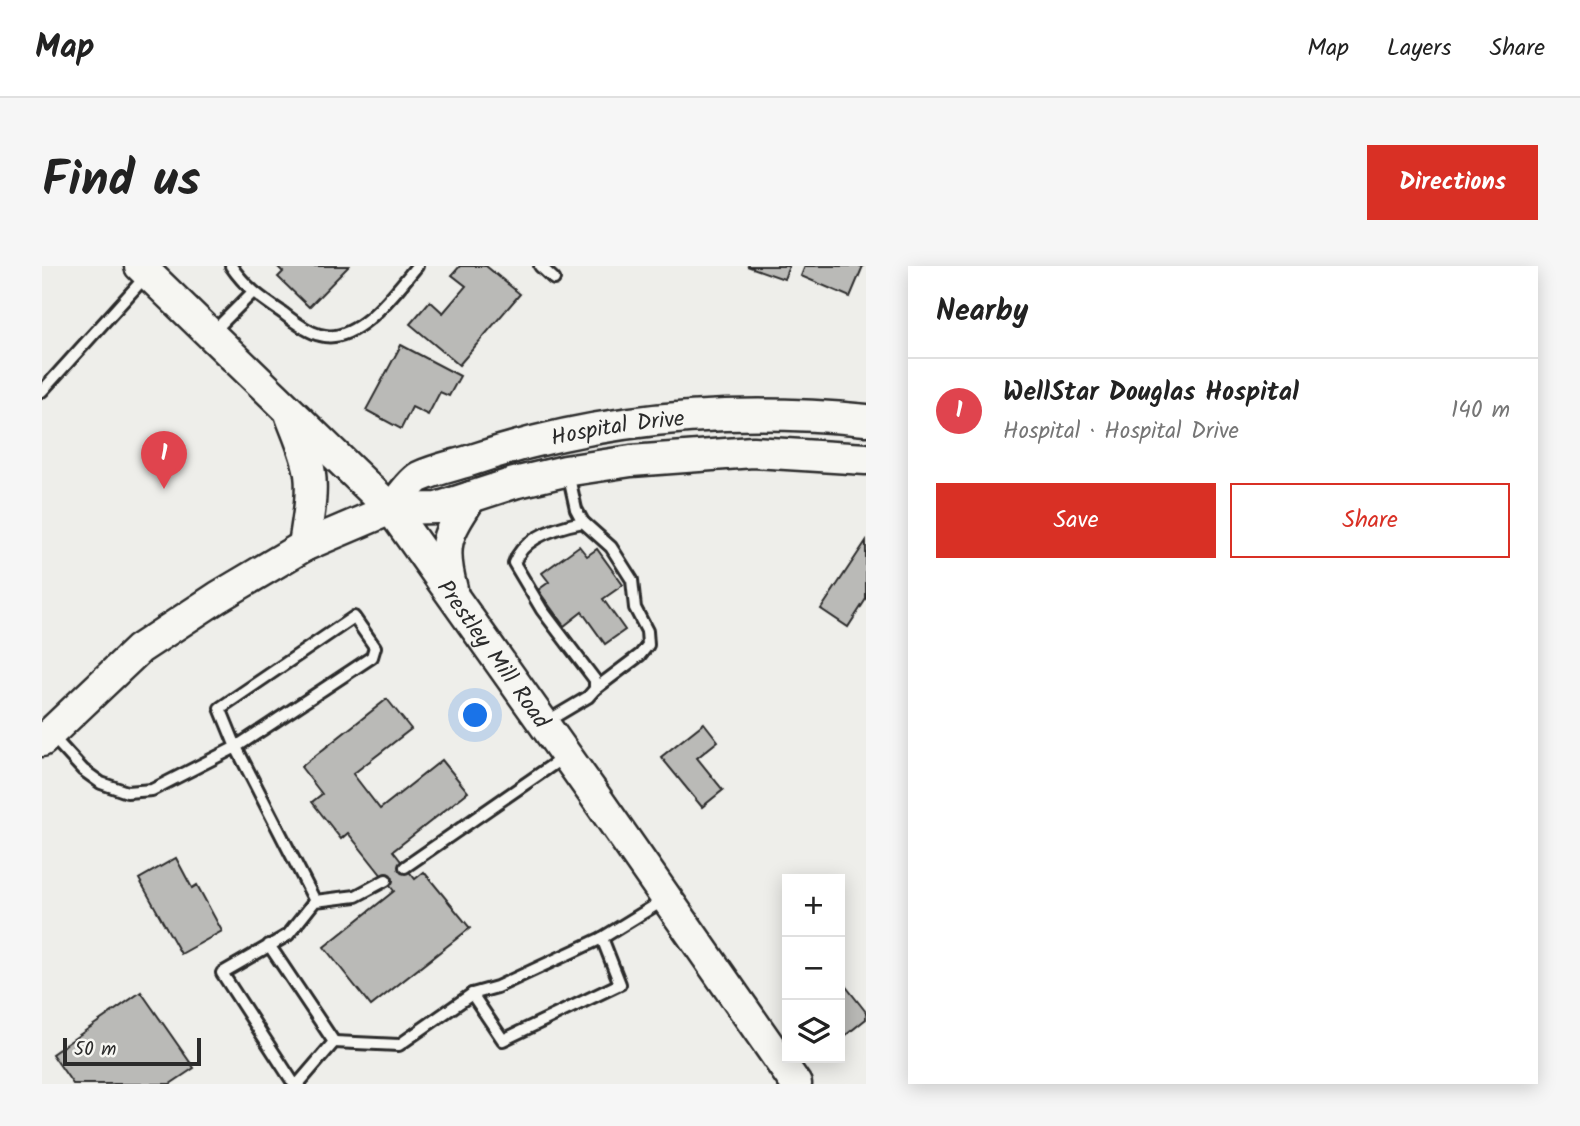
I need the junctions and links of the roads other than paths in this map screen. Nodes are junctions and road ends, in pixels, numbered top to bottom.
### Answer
1 (231, 266) edge
2 (417, 266) edge
3 (540, 266) edge
4 (143, 270) edge
5 (554, 279) dead end
6 (252, 293) junction
7 (211, 334) junction
8 (42, 391) edge
9 (288, 409) junction
10 (866, 420) edge
11 (866, 459) edge
12 (568, 471) junction
13 (471, 497) junction
14 (391, 509) junction
15 (583, 522) junction
16 (304, 546) junction
17 (455, 599) junction
18 (595, 689) junction
19 (544, 723) junction
20 (46, 737) edge
21 (236, 747) junction
22 (567, 755) junction
23 (405, 867) dead end
24 (386, 880) dead end
25 (667, 898) junction
26 (315, 901) junction
27 (602, 938) junction
28 (269, 945) junction
29 (472, 994) junction
30 (334, 1042) junction
31 (296, 1084) edge
32 (796, 1084) edge

1 - 6 lane
2 - 6 lane
3 - 5 lane
4 - 7 street, Prestley Mill Road
4 - 8 lane
6 - 7 lane
7 - 9 street, Prestley Mill Road
9 - 14 street, Prestley Mill Road
9 - 16 street
10 - 14 street, Hospital Drive
11 - 12 street, Hospital Drive
12 - 13 street, Hospital Drive
12 - 15 lane
13 - 14 street, Hospital Drive
13 - 17 street
14 - 16 street, Hospital Drive
14 - 17 street, Prestley Mill Road
15 - 18 lane
15 - 18 lane
16 - 20 street, Hospital Drive
17 - 19 street, Prestley Mill Road
18 - 19 lane
19 - 22 street, Prestley Mill Road
20 - 21 lane
21 - 21 lane
21 - 26 lane
22 - 23 lane
22 - 25 street, Prestley Mill Road
24 - 26 lane
25 - 27 lane
25 - 32 street, Prestley Mill Road
26 - 28 lane
27 - 29 lane
27 - 29 lane
28 - 30 lane
28 - 31 lane
29 - 30 lane
30 - 31 lane

